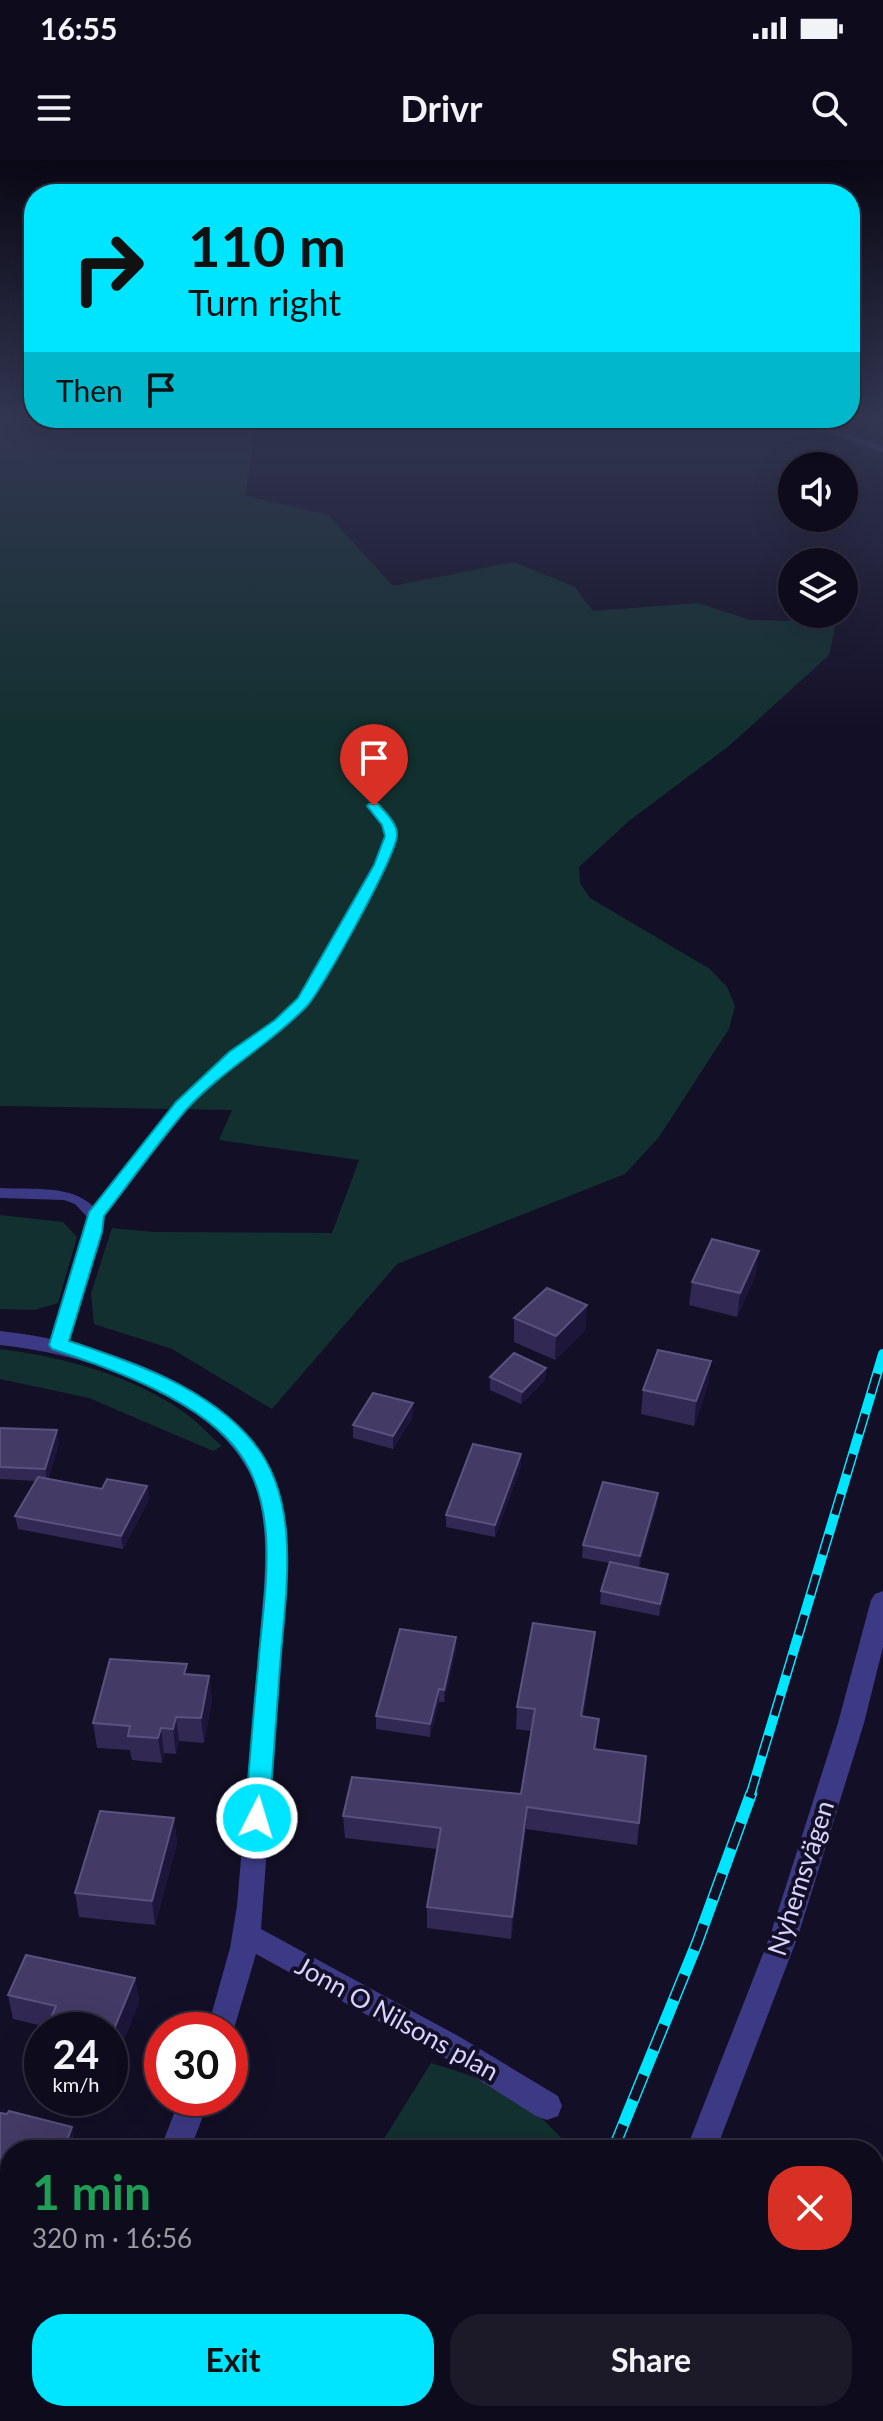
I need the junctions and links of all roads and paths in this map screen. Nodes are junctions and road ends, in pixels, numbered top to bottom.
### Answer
1 (374, 806) dead end
2 (0, 1193) edge
3 (95, 1216) junction
4 (0, 1338) edge
5 (58, 1345) junction
6 (883, 1600) edge
7 (246, 1935) junction
8 (226, 2012) edge
9 (547, 2106) dead end
10 (188, 2116) edge
11 (179, 2140) edge
12 (705, 2140) edge

1 - 3 lane
2 - 3 lane
3 - 5 lane
4 - 5 street
5 - 7 street
6 - 12 street, Nyhemsvägen
7 - 8 street
7 - 9 street, Jonn O Nilsons plan
10 - 11 street

